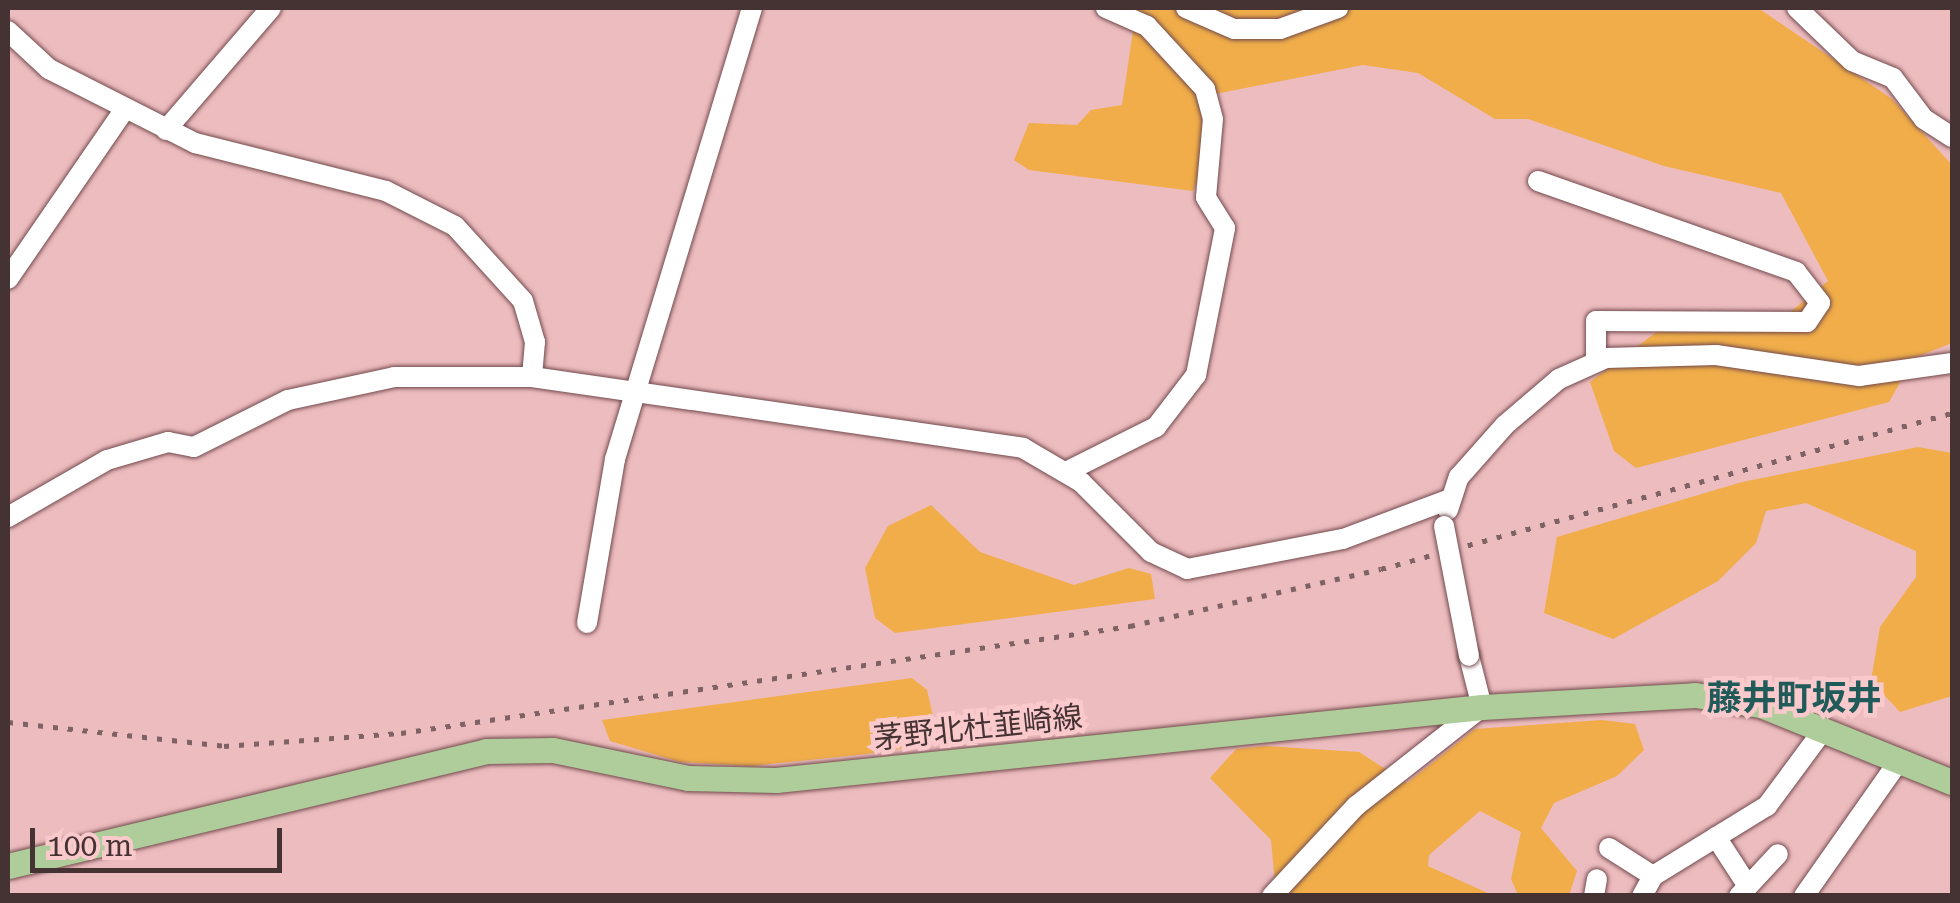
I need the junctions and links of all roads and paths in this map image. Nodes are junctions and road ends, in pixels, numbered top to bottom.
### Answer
1 (271, 8) edge
2 (752, 8) edge
3 (1106, 8) edge
4 (1186, 8) edge
5 (1338, 8) edge
6 (1796, 8) edge
7 (8, 31) edge
8 (124, 110) junction
9 (166, 130) junction
10 (1952, 137) edge
11 (1538, 181) dead end
12 (8, 279) edge
13 (1596, 362) junction
14 (1952, 363) edge
15 (532, 376) junction
16 (638, 389) junction
17 (1066, 472) junction
18 (1450, 499) junction
19 (8, 517) edge
20 (586, 623) dead end
21 (1482, 707) junction
22 (1824, 729) junction
23 (1899, 760) junction
24 (1952, 782) edge
25 (1716, 837) junction
26 (1609, 848) dead end
27 (1778, 854) dead end
28 (8, 866) edge
29 (1652, 876) junction
30 (1741, 888) edge
31 (1272, 896) edge
32 (1642, 896) edge
33 (1804, 896) edge

1 - 9 street
2 - 16 street
3 - 17 street
4 - 5 street
6 - 10 street
7 - 8 street
8 - 9 street
8 - 12 street
9 - 15 street
11 - 13 street
13 - 14 street
13 - 18 street
15 - 16 street
15 - 19 street
16 - 17 street
16 - 20 street
17 - 18 street
18 - 21 street, bridge
21 - 22 main road, 茅野北杜韮崎線
21 - 28 main road, 茅野北杜韮崎線
21 - 31 street
22 - 23 main road, 茅野北杜韮崎線
22 - 25 street
23 - 24 main road, 茅野北杜韮崎線
23 - 33 street
25 - 29 street
25 - 30 street
26 - 29 street
27 - 30 street
29 - 32 street

